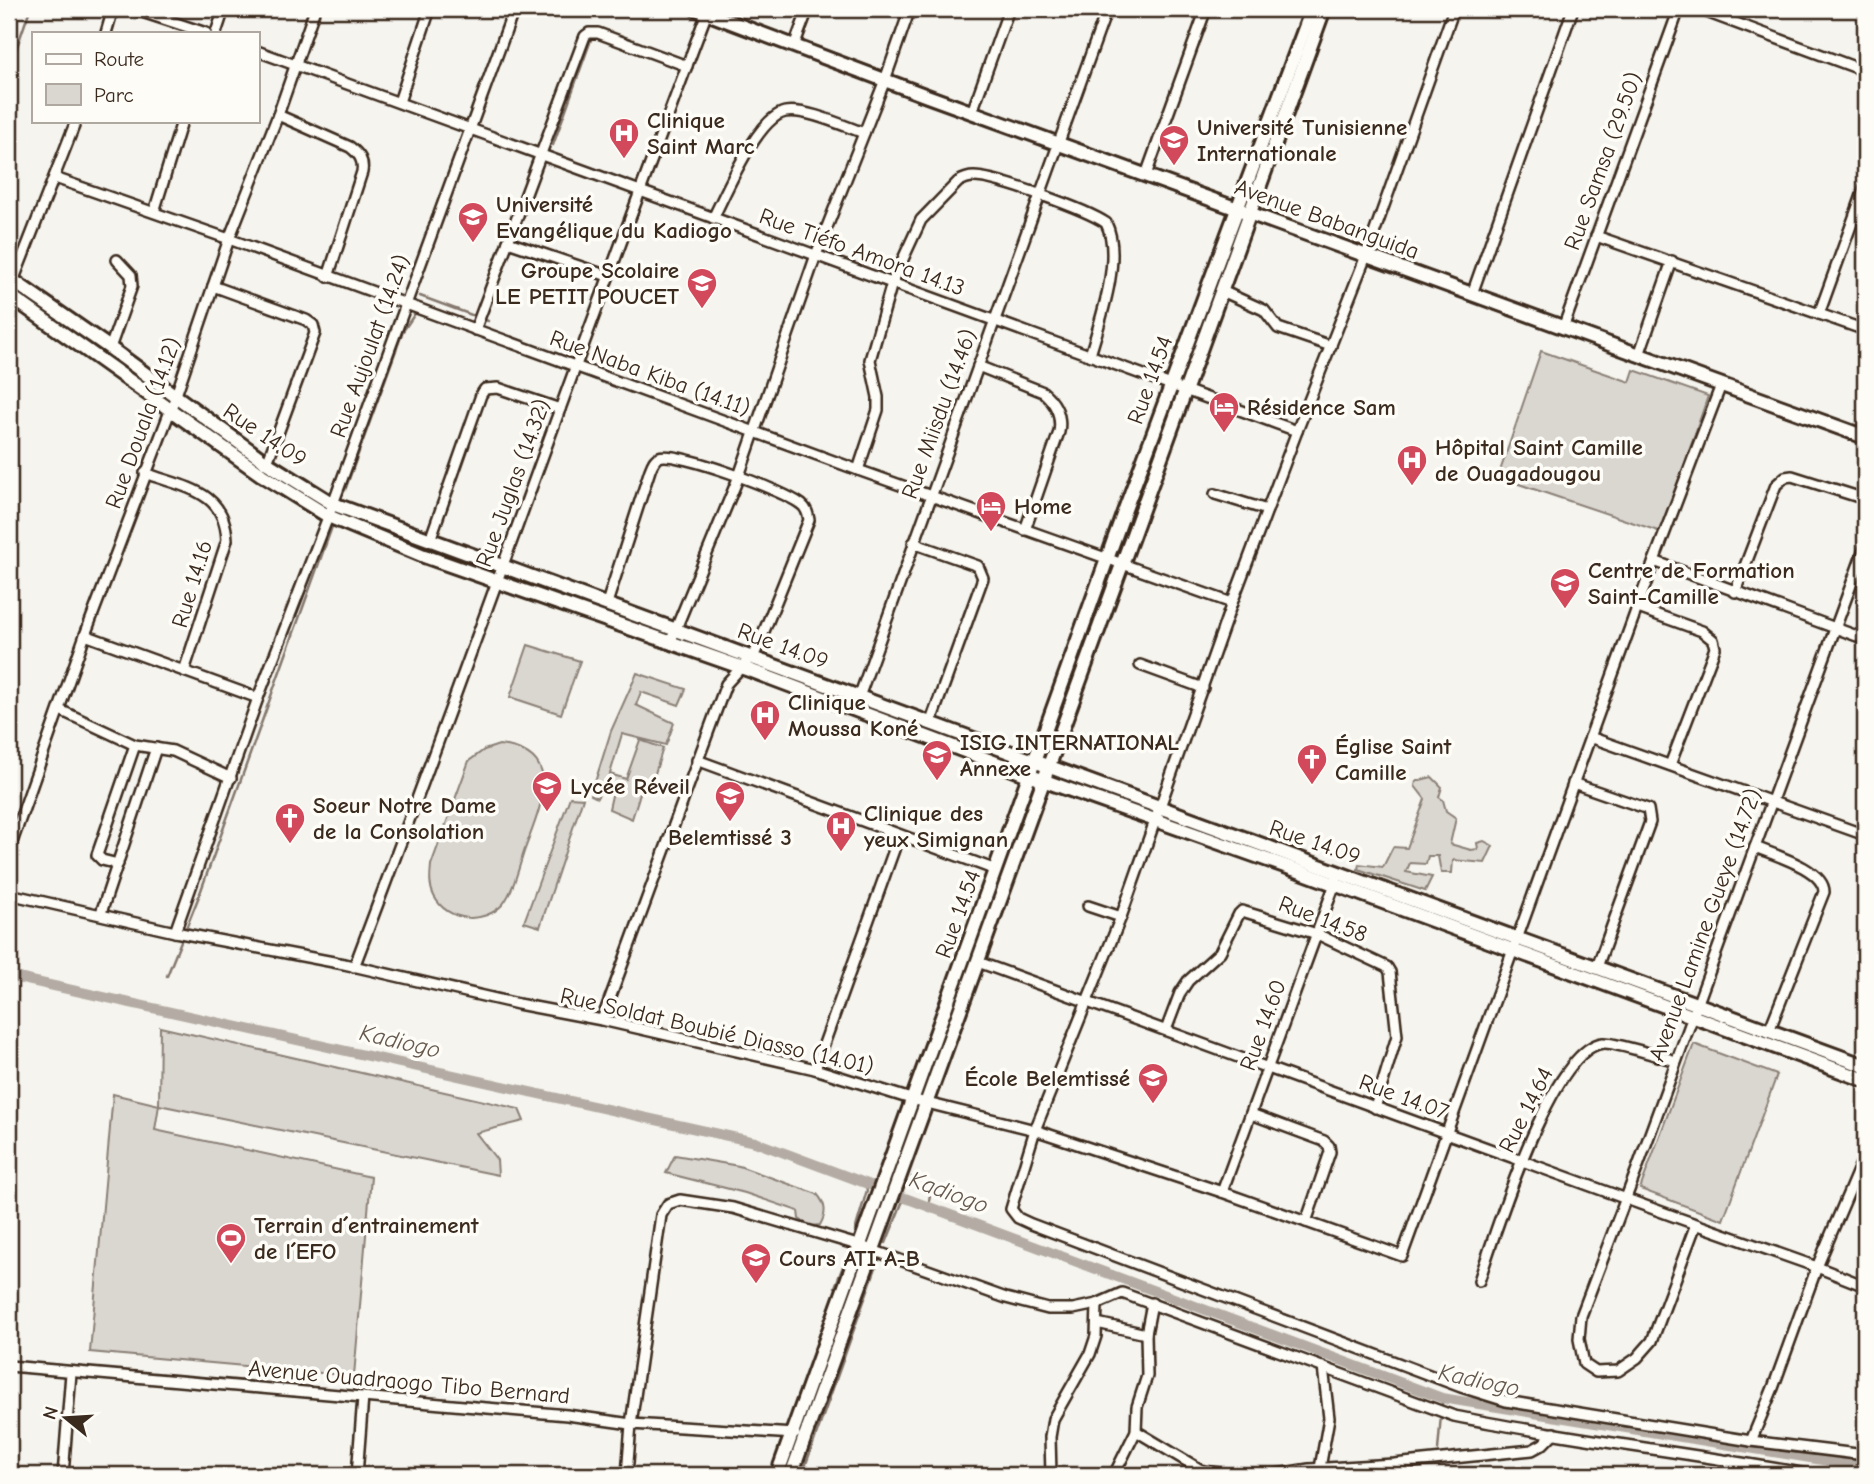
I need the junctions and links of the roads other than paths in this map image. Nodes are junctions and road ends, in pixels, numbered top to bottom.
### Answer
1 (113, 9) edge
2 (134, 9) edge
3 (224, 9) edge
4 (316, 9) edge
5 (430, 9) edge
6 (514, 9) edge
7 (808, 9) edge
8 (910, 9) edge
9 (1009, 9) edge
10 (1107, 9) edge
11 (1206, 9) edge
12 (1312, 9) edge
13 (1324, 9) edge
14 (1454, 9) edge
15 (1573, 9) edge
16 (1679, 9) edge
17 (1698, 9) edge
18 (704, 10) edge
19 (106, 32) edge
20 (203, 32) edge
21 (216, 32) edge
22 (794, 46) junction
23 (259, 52) edge
24 (294, 65) junction
25 (687, 66) junction
26 (1865, 71) edge
27 (885, 80) junction
28 (399, 102) junction
29 (972, 112) junction
30 (278, 115) junction
31 (76, 122) edge
32 (182, 122) edge
33 (471, 128) junction
34 (864, 133) junction
35 (1058, 144) junction
36 (540, 154) junction
37 (1146, 176) junction
38 (55, 178) junction
39 (1865, 187) edge
40 (639, 191) junction
41 (1039, 195) junction
42 (1236, 209) junction
43 (154, 212) junction
44 (1251, 214) junction
45 (713, 218) junction
46 (1596, 236) junction
47 (229, 239) junction
48 (508, 242) junction
49 (816, 255) junction
50 (1366, 256) junction
51 (117, 260) dead end
52 (1672, 261) junction
53 (608, 276) junction
54 (328, 277) junction
55 (11, 280) edge
56 (892, 284) junction
57 (213, 286) junction
58 (1222, 291) junction
59 (1472, 294) junction
60 (9, 295) edge
61 (405, 305) junction
62 (1819, 314) junction
63 (993, 321) junction
64 (1563, 328) junction
65 (475, 330) junction
66 (1865, 330) edge
67 (1331, 346) junction
68 (110, 348) junction
69 (1090, 355) junction
70 (1639, 355) junction
71 (578, 366) junction
72 (978, 366) junction
73 (1171, 384) junction
74 (1721, 385) junction
75 (1185, 391) junction
76 (173, 404) junction
77 (560, 409) junction
78 (1297, 431) junction
79 (755, 432) junction
80 (1864, 432) edge
81 (267, 463) junction
82 (858, 470) junction
83 (145, 473) junction
84 (739, 477) junction
85 (1215, 494) dead end
86 (931, 496) junction
87 (1865, 499) edge
88 (331, 510) junction
89 (1267, 510) junction
90 (1025, 530) junction
91 (430, 540) junction
92 (913, 543) junction
93 (1865, 547) edge
94 (1108, 559) junction
95 (1654, 561) junction
96 (502, 565) junction
97 (1122, 565) junction
98 (497, 581) junction
99 (1735, 592) junction
100 (607, 603) junction
101 (1232, 603) junction
102 (1637, 608) junction
103 (1835, 628) junction
104 (675, 629) junction
105 (85, 635) junction
106 (1865, 639) edge
107 (670, 643) junction
108 (752, 657) junction
109 (1140, 665) dead end
110 (741, 667) junction
111 (184, 671) junction
112 (1203, 688) junction
113 (859, 697) junction
114 (258, 698) junction
115 (60, 710) junction
116 (930, 724) junction
117 (1590, 737) junction
118 (135, 745) junction
119 (156, 748) junction
120 (697, 760) junction
121 (1035, 762) junction
122 (1670, 765) junction
123 (1047, 774) junction
124 (1031, 776) junction
125 (231, 778) junction
126 (1573, 783) junction
127 (1770, 802) junction
128 (1159, 815) junction
129 (1865, 835) edge
130 (899, 836) junction
131 (1755, 847) junction
132 (9, 851) edge
133 (118, 864) junction
134 (996, 870) junction
135 (1337, 878) junction
136 (9, 894) edge
137 (1088, 906) dead end
138 (101, 913) junction
139 (1121, 917) junction
140 (175, 932) junction
141 (1317, 934) junction
142 (1517, 945) junction
143 (978, 962) junction
144 (354, 967) junction
145 (1597, 967) junction
146 (1089, 1002) junction
147 (1698, 1004) junction
148 (1693, 1017) junction
149 (602, 1020) junction
150 (1166, 1030) junction
151 (1769, 1031) junction
152 (1676, 1061) junction
153 (1865, 1066) edge
154 (1268, 1067) junction
155 (815, 1069) junction
156 (1865, 1080) edge
157 (911, 1099) junction
158 (926, 1102) junction
159 (1375, 1108) junction
160 (1251, 1114) junction
161 (1035, 1130) junction
162 (1446, 1133) junction
163 (1865, 1154) edge
164 (1521, 1159) junction
165 (1222, 1192) junction
166 (1626, 1199) junction
167 (1306, 1222) junction
168 (1696, 1224) junction
169 (867, 1248) junction
170 (1817, 1266) junction
171 (1479, 1281) dead end
172 (1865, 1286) edge
173 (1152, 1303) junction
174 (1097, 1304) junction
175 (1097, 1323) junction
176 (1146, 1334) junction
177 (9, 1366) edge
178 (1323, 1367) junction
179 (71, 1373) junction
180 (363, 1397) junction
181 (631, 1424) junction
182 (1136, 1431) junction
183 (792, 1433) junction
184 (1554, 1433) junction
185 (805, 1438) junction
186 (1751, 1441) junction
187 (1865, 1455) edge
188 (1730, 1460) junction
189 (1320, 1468) junction
190 (1115, 1472) edge
191 (1204, 1473) edge
192 (1051, 1474) edge
193 (63, 1475) edge
194 (357, 1475) edge
195 (627, 1475) edge
196 (777, 1475) edge
197 (792, 1475) edge
198 (1062, 1475) edge
199 (1105, 1475) edge
200 (1727, 1475) edge
201 (1813, 1475) edge

1 - 19 street
2 - 20 street
3 - 21 street
4 - 24 street, Rue Douala (14.12)
5 - 28 street
6 - 33 street, Rue Aujoulat (14.24)
7 - 22 street
8 - 27 street
9 - 29 street
10 - 35 street, Rue Miisdu (14.46)
11 - 37 street
12 - 42 street, Rue 14.54
13 - 44 street, Rue 14.54
14 - 50 street
15 - 59 street
16 - 46 street, Rue Samsa (29.50)
17 - 26 street
18 - 22 street, Avenue Babanguida
18 - 25 street, Rue Juglas (14.32)
22 - 27 street, Avenue Babanguida
23 - 24 street, Rue Tiéfo Amora 14.13
24 - 28 street, Rue Tiéfo Amora 14.13
24 - 30 street, Rue Douala (14.12)
25 - 36 street
25 - 40 street, Rue Juglas (14.32)
27 - 29 street, Avenue Babanguida
27 - 34 street
28 - 33 street, Rue Tiéfo Amora 14.13
29 - 35 street, Avenue Babanguida
30 - 47 street, Rue Douala (14.12)
30 - 54 street
31 - 38 street
32 - 43 street
33 - 36 street, Rue Tiéfo Amora 14.13
33 - 61 street, Rue Aujoulat (14.24)
34 - 45 street
34 - 49 street
35 - 37 street, Avenue Babanguida
35 - 41 street, Rue Miisdu (14.46)
36 - 40 street, Rue Tiéfo Amora 14.13
36 - 48 street
37 - 42 street, Avenue Babanguida
38 - 43 street, Rue Naba Kiba (14.11)
38 - 55 street
39 - 62 street
40 - 45 street, Rue Tiéfo Amora 14.13
40 - 53 street, Rue Juglas (14.32)
41 - 56 street
41 - 63 street, Rue Miisdu (14.46)
41 - 69 street
42 - 44 street, Avenue Babanguida
42 - 73 street, Rue 14.54
43 - 47 street, Rue Naba Kiba (14.11)
44 - 50 street, Avenue Babanguida
44 - 58 street, Rue 14.54
45 - 49 street, Rue Tiéfo Amora 14.13
46 - 52 street
46 - 64 street, Rue Samsa (29.50)
47 - 54 street, Rue Naba Kiba (14.11)
47 - 57 street, Rue Douala (14.12)
48 - 53 street
48 - 65 street
49 - 56 street, Rue Tiéfo Amora 14.13
49 - 79 street
50 - 59 street, Avenue Babanguida
50 - 67 street
51 - 68 street
52 - 62 street
52 - 70 street
53 - 71 street, Rue Juglas (14.32)
54 - 61 street, Rue Naba Kiba (14.11)
55 - 60 street
55 - 68 street, Rue 14.09
56 - 63 street, Rue Tiéfo Amora 14.13
56 - 82 street
57 - 76 street, Rue Douala (14.12)
57 - 81 street
58 - 67 street
58 - 75 street, Rue 14.54
59 - 64 street, Avenue Babanguida
60 - 76 street, Rue 14.09
61 - 65 street, Rue Naba Kiba (14.11)
61 - 88 street, Rue Aujoulat (14.24)
62 - 66 street
63 - 69 street, Rue Tiéfo Amora 14.13
63 - 72 street, Rue Miisdu (14.46)
64 - 70 street, Avenue Babanguida
65 - 71 street, Rue Naba Kiba (14.11)
67 - 78 street
68 - 76 street, Rue 14.09
69 - 73 street, Rue Tiéfo Amora 14.13
70 - 74 street, Avenue Babanguida
71 - 77 street, Rue Juglas (14.32)
71 - 79 street, Rue Naba Kiba (14.11)
72 - 86 street, Rue Miisdu (14.46)
72 - 90 street
73 - 75 street, Rue Tiéfo Amora 14.13
73 - 94 street, Rue 14.54
74 - 80 street, Avenue Babanguida
74 - 95 street
75 - 78 street, Rue Tiéfo Amora 14.13
75 - 97 street, Rue 14.54
76 - 81 street, Rue 14.09
76 - 83 street, Rue Douala (14.12)
76 - 88 street, Rue 14.09
77 - 91 street
77 - 96 street, Rue Juglas (14.32)
78 - 89 street
79 - 82 street, Rue Naba Kiba (14.11)
79 - 84 street
81 - 88 street, Rue 14.09
82 - 86 street, Rue Naba Kiba (14.11)
83 - 105 street, Rue Douala (14.12)
83 - 111 street, Rue 14.16
84 - 100 street
84 - 104 street
84 - 108 street
85 - 89 street
86 - 90 street, Rue Naba Kiba (14.11)
86 - 92 street, Rue Miisdu (14.46)
87 - 99 street
88 - 91 street, Rue 14.09
88 - 98 street, Rue 14.09
88 - 114 street, Rue Aujoulat (14.24)
89 - 101 street
90 - 94 street, Rue Naba Kiba (14.11)
91 - 96 street, Rue 14.09
92 - 113 street, Rue Miisdu (14.46)
92 - 116 street
93 - 103 street, Avenue Lamine Gueye (14.72)
94 - 97 street, Rue Naba Kiba (14.11)
94 - 121 street, Rue 14.54
95 - 99 street
95 - 102 street
96 - 98 street, Rue Juglas (14.32)
96 - 100 street, Rue 14.09
97 - 101 street, Rue Naba Kiba (14.11)
97 - 123 street, Rue 14.54
98 - 107 street, Rue 14.09
98 - 144 street, Rue Juglas (14.32)
99 - 103 street
100 - 104 street, Rue 14.09
101 - 112 street
102 - 117 street
102 - 122 street
103 - 106 street
103 - 127 street, Avenue Lamine Gueye (14.72)
104 - 107 street
104 - 108 street, Rue 14.09
105 - 111 street
105 - 115 street, Rue Douala (14.12)
107 - 110 street, Rue 14.09
108 - 110 street
108 - 113 street, Rue 14.09
109 - 112 street
110 - 120 street
110 - 124 street, Rue 14.09
111 - 114 street
112 - 128 street
113 - 116 street, Rue 14.09
114 - 125 street, Rue Aujoulat (14.24)
115 - 118 street
115 - 132 street, Rue Douala (14.12)
116 - 121 street, Rue 14.09
117 - 122 street
117 - 126 street
118 - 119 street
118 - 133 street
119 - 125 street
119 - 133 street
120 - 130 street
120 - 149 street
121 - 123 street, Rue 14.09
121 - 124 street, Rue 14.54
122 - 127 street
123 - 124 street, Rue 14.09
123 - 128 street, Rue 14.09
123 - 143 street, Rue 14.54
124 - 134 street, Rue 14.54
125 - 140 street, Rue Aujoulat (14.24)
126 - 142 street
126 - 145 street
127 - 129 street
127 - 131 street, Avenue Lamine Gueye (14.72)
128 - 135 street, Rue 14.09
128 - 139 street
130 - 134 street
130 - 155 street
131 - 147 street, Avenue Lamine Gueye (14.72)
131 - 151 street
133 - 138 street
134 - 157 street, Rue 14.54
135 - 141 street, Rue 14.60
135 - 142 street, Rue 14.09
136 - 138 street, Rue Soldat Boubié Diasso (14.01)
137 - 139 street
138 - 140 street, Rue Soldat Boubié Diasso (14.01)
139 - 146 street
140 - 144 street, Rue Soldat Boubié Diasso (14.01)
141 - 150 street, Rue 14.58
141 - 154 street, Rue 14.60
141 - 159 street, Rue 14.58
142 - 145 street, Rue 14.09
142 - 148 street, Rue 14.09
142 - 162 street
143 - 146 street, Rue 14.07
143 - 158 street, Rue 14.54
144 - 149 street, Rue Soldat Boubié Diasso (14.01)
145 - 147 street, Rue 14.09
146 - 150 street, Rue 14.07
146 - 161 street
147 - 148 street, Avenue Lamine Gueye (14.72)
147 - 151 street, Rue 14.09
148 - 152 street, Avenue Lamine Gueye (14.72)
148 - 156 street, Rue 14.09
149 - 155 street, Rue Soldat Boubié Diasso (14.01)
150 - 154 street, Rue 14.07
151 - 153 street, Rue 14.09
152 - 164 street, Rue 14.64
152 - 166 street, Avenue Lamine Gueye (14.72)
154 - 159 street, Rue 14.07
154 - 160 street, Rue 14.60
155 - 157 street, Rue Soldat Boubié Diasso (14.01)
157 - 158 street, Rue Soldat Boubié Diasso (14.01)
157 - 169 street, Rue 14.54
158 - 161 street, Rue Soldat Boubié Diasso (14.01)
158 - 169 street, Rue 14.54
159 - 162 street, Rue 14.07
160 - 165 street, Rue 14.60
160 - 167 street
161 - 165 street, Rue Soldat Boubié Diasso (14.01)
161 - 186 street
162 - 164 street, Rue 14.07
162 - 167 street, Rue Soldat Boubié Diasso (14.01)
163 - 170 street
164 - 166 street, Rue 14.07
164 - 171 street, Rue 14.64
165 - 167 street, Rue Soldat Boubié Diasso (14.01)
166 - 168 street, Rue 14.07
166 - 168 street, Avenue Lamine Gueye (14.72)
168 - 170 street, Rue 14.07
169 - 174 street
169 - 181 street
169 - 183 street, Rue 14.54
169 - 185 street, Rue 14.54
170 - 172 street, Rue 14.07
170 - 186 street
173 - 174 street
173 - 176 street
173 - 178 street
174 - 175 street
175 - 176 street
175 - 192 street
176 - 182 street
177 - 179 street, Avenue Ouadraogo Tibo Bernard
178 - 184 street
178 - 189 street
179 - 180 street, Avenue Ouadraogo Tibo Bernard
179 - 193 street
180 - 181 street, Avenue Ouadraogo Tibo Bernard
180 - 194 street
181 - 183 street, Avenue Ouadraogo Tibo Bernard
181 - 195 street
182 - 190 street
182 - 191 street
183 - 185 street, Avenue Ouadraogo Tibo Bernard
183 - 196 street, Rue 14.54
184 - 188 street
184 - 189 street
185 - 197 street, Rue 14.54
186 - 187 street
188 - 200 street
188 - 201 street
189 - 191 street
190 - 199 street
192 - 198 street

